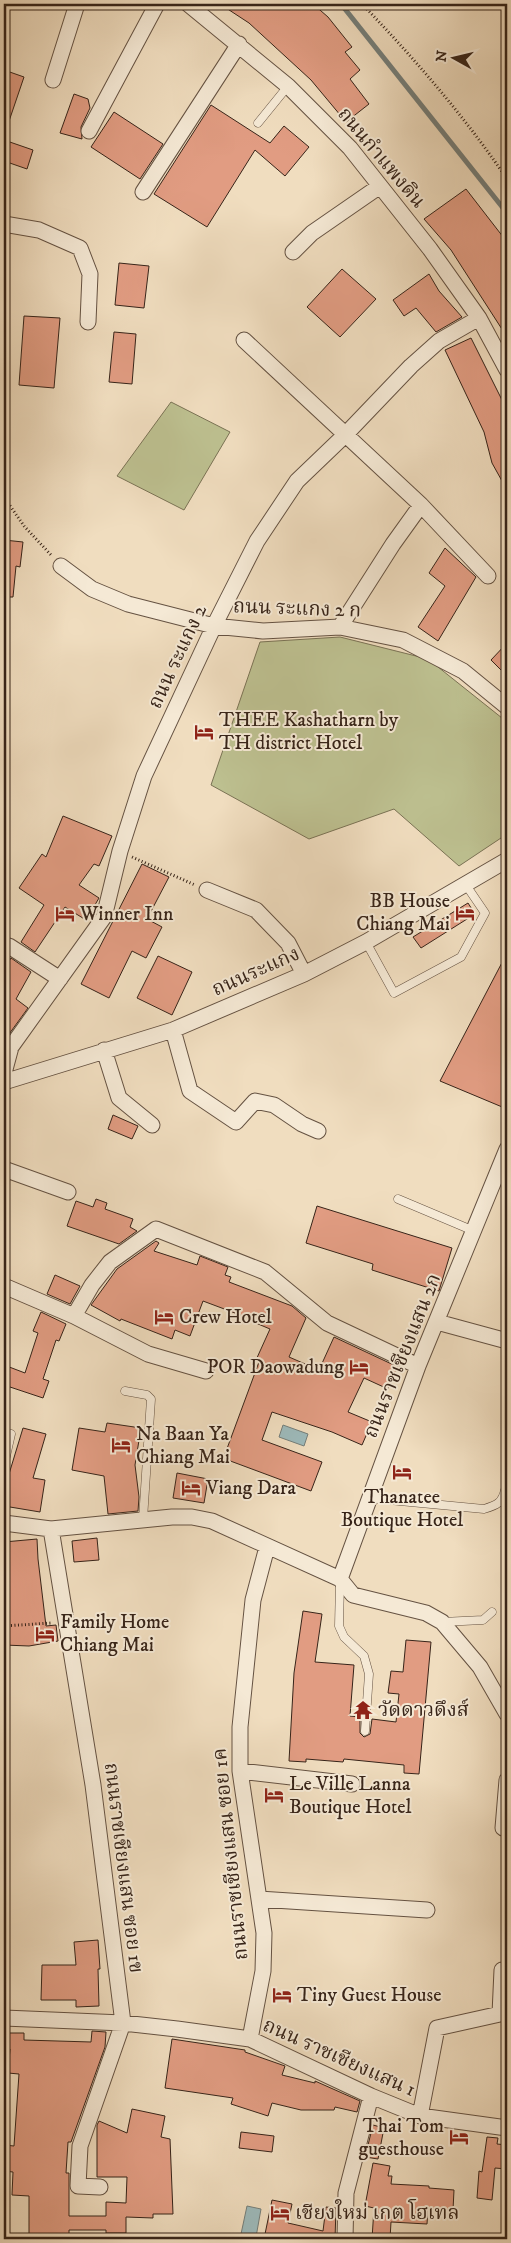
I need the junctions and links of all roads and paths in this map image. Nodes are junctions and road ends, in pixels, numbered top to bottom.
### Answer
1 (77, 4) edge
2 (157, 4) edge
3 (188, 4) edge
4 (362, 4) edge
5 (239, 44) junction
6 (53, 80) dead end
7 (288, 86) junction
8 (258, 123) dead end
9 (89, 131) dead end
10 (507, 179) edge
11 (380, 186) junction
12 (143, 192) dead end
13 (4, 224) edge
14 (293, 252) dead end
15 (479, 318) junction
16 (88, 322) dead end
17 (244, 340) dead end
18 (507, 370) edge
19 (345, 435) junction
20 (4, 497) edge
21 (421, 504) junction
22 (61, 566) joint
23 (488, 576) dead end
24 (214, 626) junction
25 (340, 627) junction
26 (507, 707) edge
27 (120, 851) junction
28 (507, 860) edge
29 (466, 885) junction
30 (207, 890) joint
31 (366, 942) junction
32 (4, 945) edge
33 (304, 974) junction
34 (60, 979) junction
35 (173, 1030) junction
36 (104, 1050) junction
37 (4, 1072) edge
38 (4, 1082) edge
39 (152, 1124) dead end
40 (318, 1131) dead end
41 (507, 1149) edge
42 (4, 1169) edge
43 (68, 1192) dead end
44 (398, 1199) dead end
45 (475, 1231) junction
46 (4, 1286) edge
47 (74, 1316) junction
48 (437, 1322) junction
49 (507, 1341) edge
50 (418, 1366) junction
51 (206, 1370) dead end
52 (125, 1391) dead end
53 (11, 1434) dead end
54 (4, 1465) edge
55 (505, 1490) dead end
56 (368, 1498) junction
57 (143, 1519) junction
58 (4, 1523) edge
59 (51, 1529) junction
60 (267, 1546) junction
61 (340, 1579) junction
62 (492, 1612) dead end
63 (65, 1622) junction
64 (442, 1622) junction
65 (4, 1626) edge
66 (507, 1714) edge
67 (365, 1731) dead end
68 (240, 1771) junction
69 (507, 1780) edge
70 (352, 1784) dead end
71 (503, 1828) dead end
72 (259, 1898) junction
73 (428, 1910) dead end
74 (502, 1970) dead end
75 (4, 2018) edge
76 (123, 2023) junction
77 (250, 2039) junction
78 (371, 2096) junction
79 (420, 2116) junction
80 (507, 2128) edge
81 (100, 2187) dead end
82 (346, 2239) edge

1 - 6 street
2 - 9 street
3 - 5 street, ถนนกำแพงดิน
4 - 10 path
5 - 7 street, ถนนกำแพงดิน
5 - 12 street
7 - 8 lane
7 - 11 street, ถนนกำแพงดิน
11 - 14 street
11 - 15 street, ถนนกำแพงดิน
13 - 16 street
15 - 18 street, ถนนกำแพงดิน
15 - 19 street, ถนน ระแกง 2
17 - 19 street
19 - 21 street
19 - 24 street, ถนน ระแกง 2
20 - 22 path
21 - 23 street
21 - 25 street
22 - 24 street, ถนน ระแกง 2 ก
24 - 25 street, ถนน ระแกง 2 ก
24 - 27 street, ถนน ระแกง 2
25 - 26 street, ถนน ระแกง 2 ก
27 - 30 path
27 - 34 street, ถนน ระแกง 2
28 - 29 street, ถนนระแกง
29 - 31 street, ถนนระแกง
29 - 31 lane
30 - 33 street
31 - 33 street, ถนนระแกง
32 - 34 street
33 - 35 street, ถนนระแกง
34 - 37 street, ถนน ระแกง 2
35 - 36 street, ถนนระแกง
35 - 40 street
36 - 38 street, ถนนระแกง
36 - 39 street
41 - 45 street, ถนนราชเชียงแสน 2ก
42 - 43 street
44 - 45 lane
45 - 48 street, ถนนราชเชียงแสน 2ก
46 - 47 street
47 - 50 street
47 - 51 street
48 - 49 street
48 - 50 street, ถนนราชเชียงแสน 2ก
50 - 56 street, ถนนราชเชียงแสน 2ก
52 - 57 lane
53 - 54 lane
55 - 56 lane
56 - 61 street, ถนนราชเชียงแสน 2ก
57 - 59 street
57 - 60 street
58 - 59 street
59 - 63 street, ถนนราชเชียงแสน ซอย 1ข
60 - 61 street
60 - 68 street, ถนนราชเชียงแสน ซอย 1ค
61 - 64 street
61 - 67 lane
62 - 64 lane
63 - 65 path
63 - 76 street, ถนนราชเชียงแสน ซอย 1ข
64 - 66 street
68 - 70 street
68 - 72 street, ถนนราชเชียงแสน ซอย 1ค
69 - 71 street
72 - 73 street
72 - 77 street, ถนนราชเชียงแสน ซอย 1ค
74 - 79 street
75 - 76 street, ถนน ราชเชียงแสน 1
76 - 77 street, ถนน ราชเชียงแสน 1
76 - 81 street, ถนนราชเชียงแสน ซอย 1ข
77 - 78 street, ถนน ราชเชียงแสน 1
78 - 79 street, ถนน ราชเชียงแสน 1
78 - 82 street
79 - 80 street, ถนน ราชเชียงแสน 1

